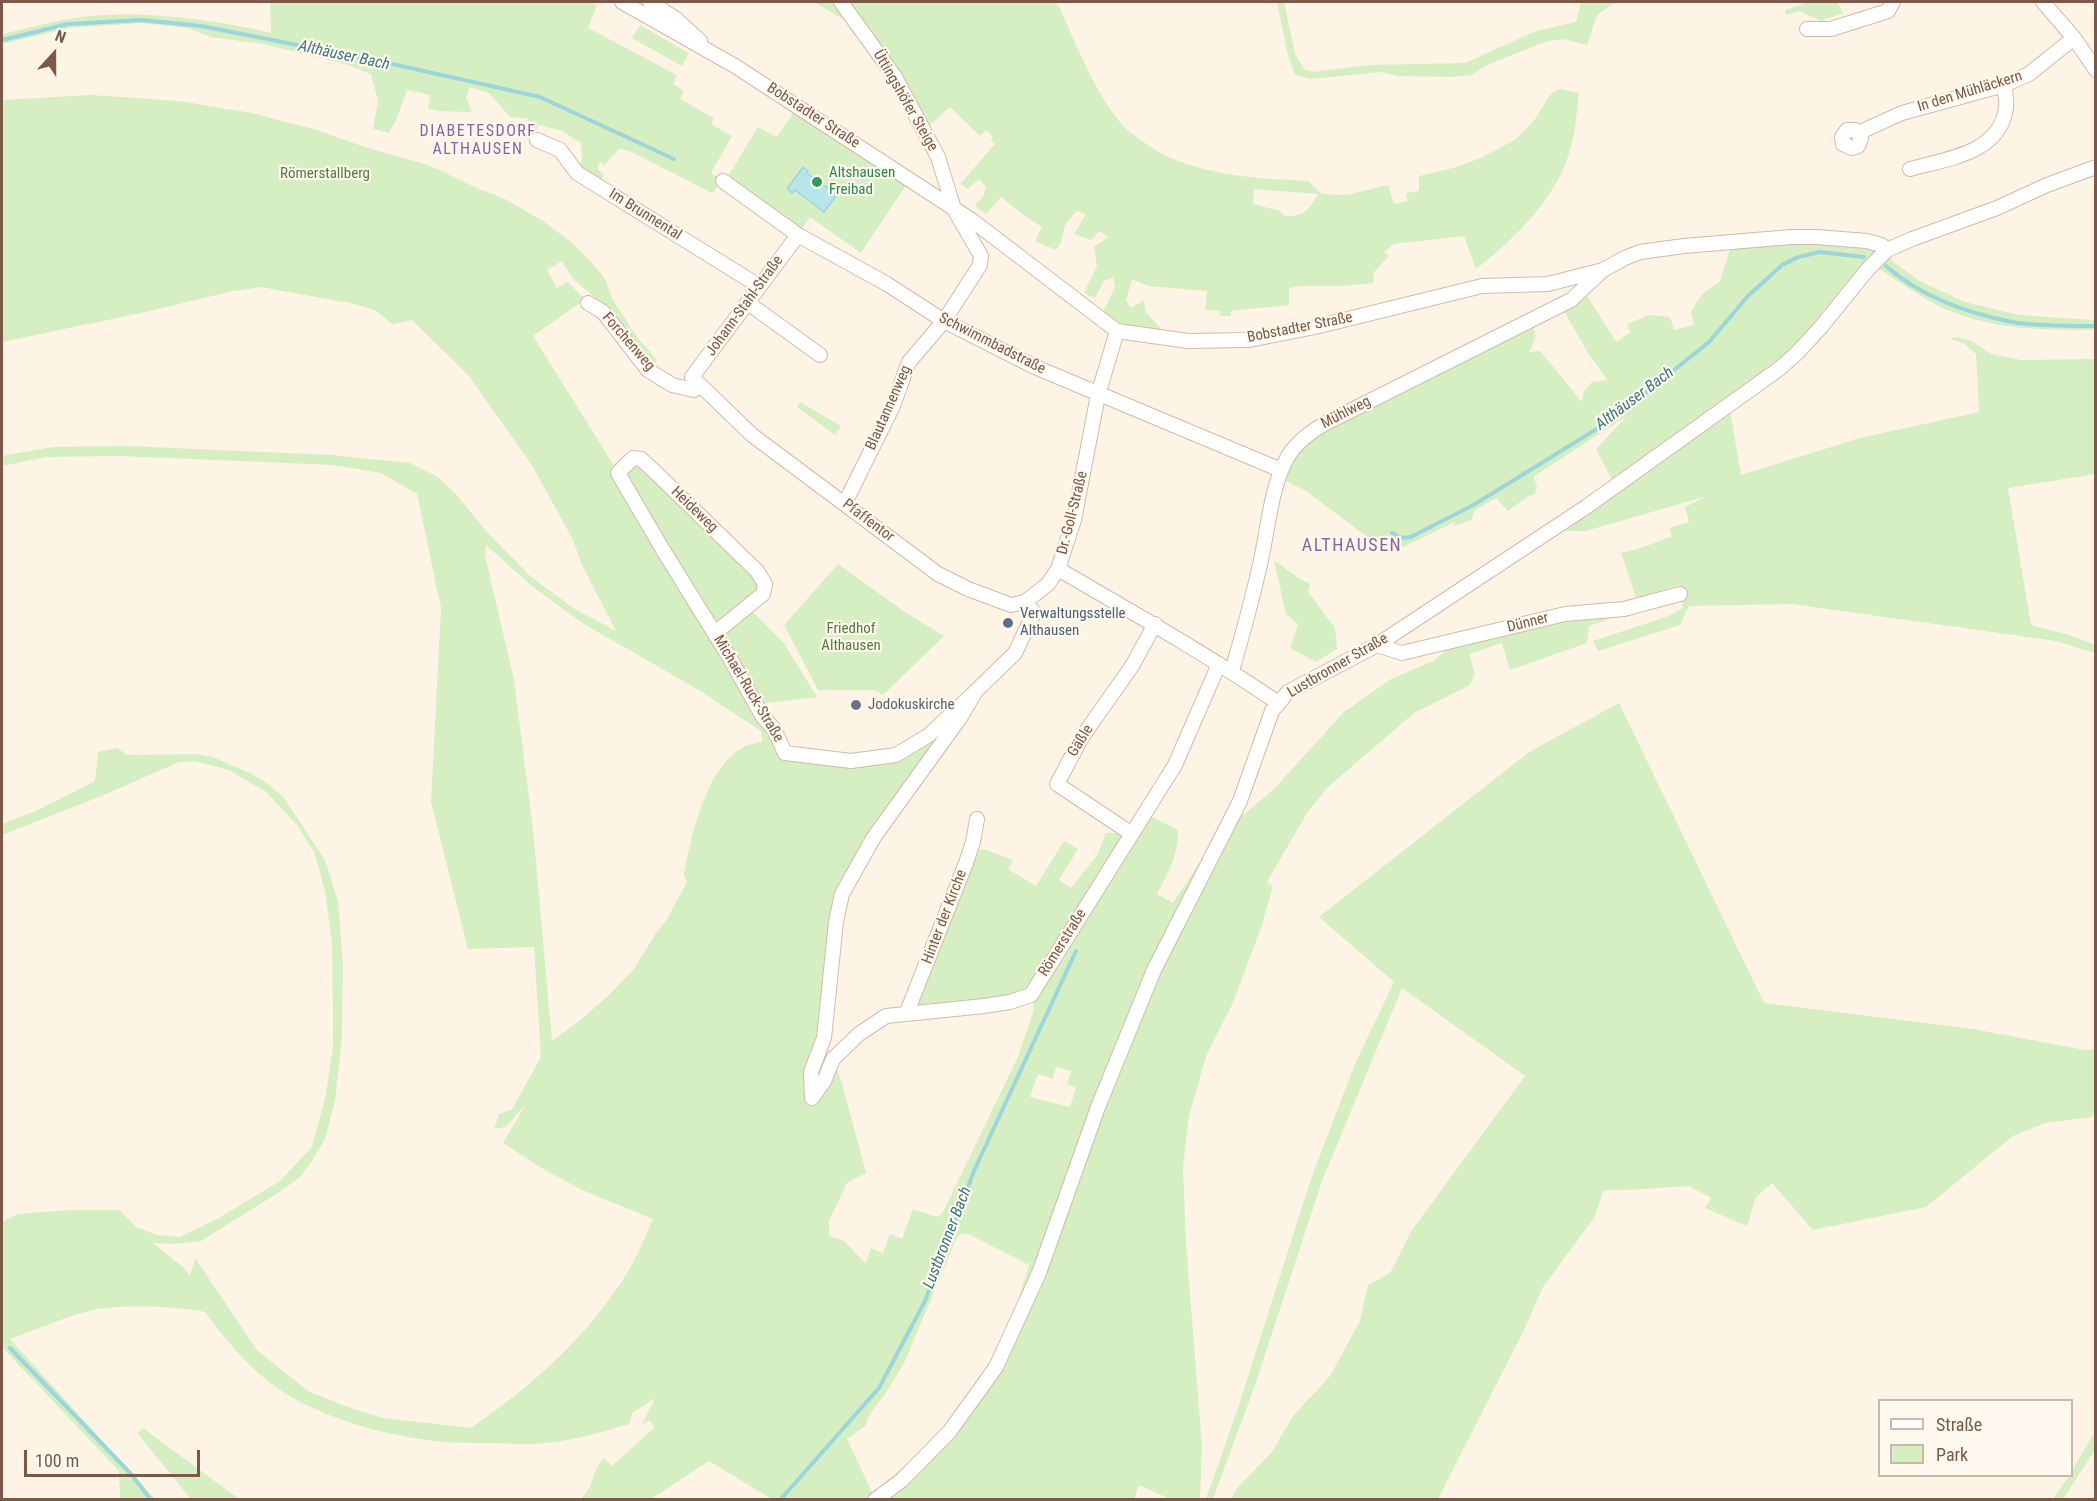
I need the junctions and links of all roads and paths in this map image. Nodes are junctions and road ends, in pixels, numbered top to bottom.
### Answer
1 (622, 2) edge
2 (650, 2) edge
3 (841, 2) edge
4 (1893, 2) edge
5 (2043, 2) edge
6 (1807, 29) dead end
7 (2074, 38) junction
8 (721, 58) junction
9 (2096, 70) edge
10 (2004, 85) junction
11 (1858, 133) dead end
12 (537, 140) dead end
13 (2096, 167) edge
14 (1910, 169) dead end
15 (723, 181) dead end
16 (954, 209) junction
17 (798, 235) junction
18 (1887, 250) junction
19 (1603, 270) junction
20 (759, 286) junction
21 (588, 303) dead end
22 (748, 303) junction
23 (944, 321) junction
24 (1117, 331) junction
25 (820, 355) dead end
26 (697, 382) junction
27 (1098, 395) junction
28 (1281, 470) junction
29 (618, 473) joint
30 (845, 503) junction
31 (1058, 569) junction
32 (1680, 594) dead end
33 (1025, 602) junction
34 (1155, 624) junction
35 (715, 633) junction
36 (1377, 645) junction
37 (1219, 664) junction
38 (1232, 671) junction
39 (976, 691) junction
40 (1277, 702) junction
41 (977, 819) dead end
42 (1132, 834) junction
43 (907, 1012) junction
44 (812, 1098) joint
45 (875, 1500) edge

1 - 8 street, Bobstadter Straße
2 - 8 street
3 - 16 street, Üttingshöfer Steige
4 - 6 street
5 - 7 street
7 - 9 street
7 - 10 street, In den Mühläckern
8 - 16 street, Bobstadter Straße
10 - 11 street, In den Mühläckern
10 - 14 street
12 - 20 street, Im Brunnental
13 - 18 street
15 - 17 street, Schwimmbadstraße
16 - 23 street, Blautannenweg
16 - 24 street, Bobstadter Straße
17 - 20 street, Johann-Stahl-Straße
17 - 23 street, Schwimmbadstraße
18 - 19 street, Bobstadter Straße
18 - 36 street, Lustbronner Straße
19 - 24 street, Bobstadter Straße
19 - 28 street, Mühlweg
20 - 22 street, Johann-Stahl-Straße
21 - 26 street, Forchenweg
22 - 25 street
22 - 26 street, Johann-Stahl-Straße
23 - 27 street, Schwimmbadstraße
23 - 30 street, Blautannenweg
24 - 27 street, Dr.-Goll-Straße
26 - 30 street, Pfaffentor
27 - 28 street, Schwimmbadstraße
27 - 31 street, Dr.-Goll-Straße
28 - 38 street, Mühlweg
29 - 35 street, Michael-Ruck-Straße
29 - 35 street, Heideweg
30 - 33 street, Pfaffentor
31 - 33 street
31 - 34 street, Dr.-Goll-Straße
32 - 36 street, Dünner
33 - 39 street, Michael-Ruck-Straße
34 - 37 street, Dr.-Goll-Straße
34 - 42 street, Gäßle
35 - 39 street, Michael-Ruck-Straße
36 - 40 street, Lustbronner Straße
37 - 38 street, Dr.-Goll-Straße
37 - 42 street, Römerstraße
38 - 40 street, Dr.-Goll-Straße
39 - 44 street, Michael-Ruck-Straße
40 - 45 street, Lustbronner Straße
41 - 43 street, Hinter der Kirche
42 - 43 street, Römerstraße
43 - 44 street, Römerstraße

